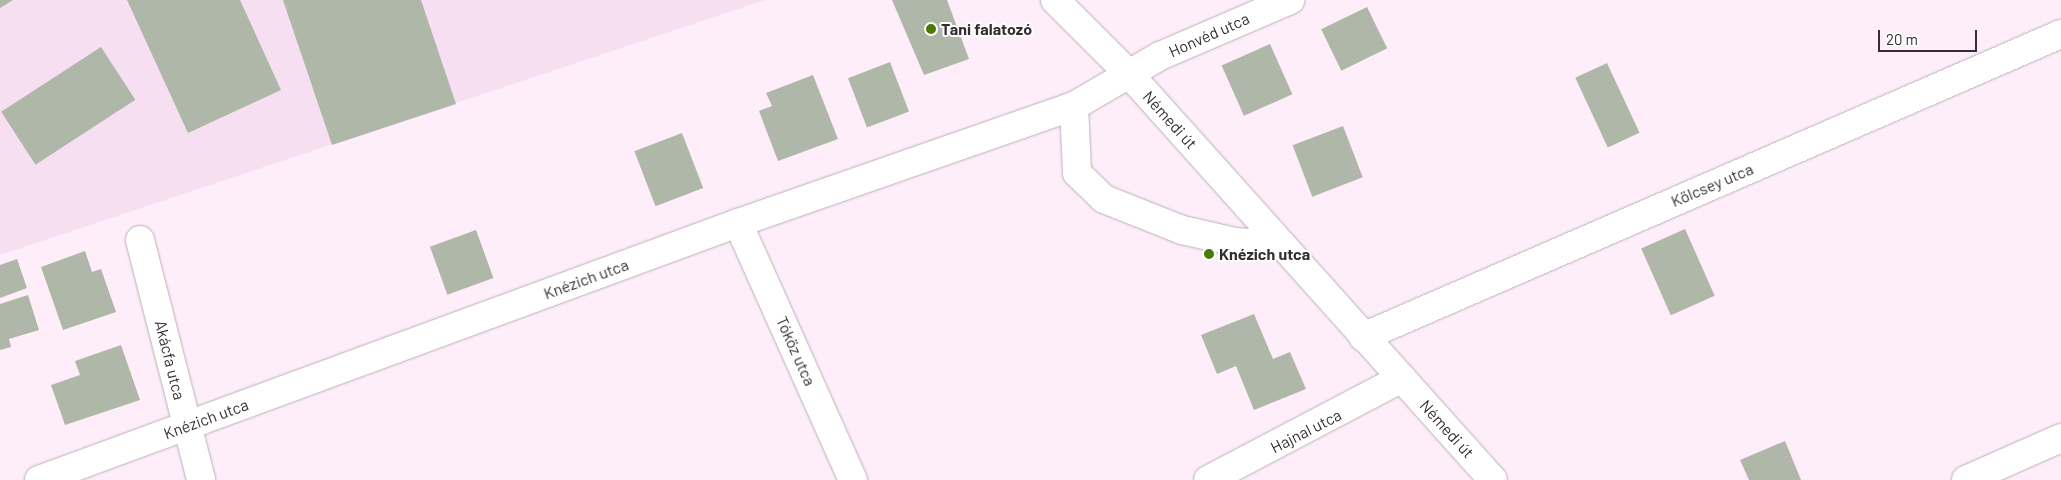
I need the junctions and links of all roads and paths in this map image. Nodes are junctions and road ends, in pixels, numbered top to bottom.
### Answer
1 (1055, 0) edge
2 (1290, 0) edge
3 (2061, 34) edge
4 (1130, 75) junction
5 (1074, 106) junction
6 (738, 223) junction
7 (140, 240) dead end
8 (1282, 245) junction
9 (1364, 337) junction
10 (1402, 378) junction
11 (187, 426) junction
12 (2061, 438) edge
13 (39, 480) edge
14 (201, 480) edge
15 (853, 480) edge
16 (1208, 480) edge
17 (1492, 480) edge
18 (1966, 480) edge

1 - 4 street, Némedi út
2 - 4 street, Honvéd utca
3 - 9 street, Kölcsey utca
4 - 5 street, Knézich utca
4 - 8 street, Némedi út
5 - 6 street, Knézich utca
5 - 8 street
6 - 11 street, Knézich utca
6 - 15 street, Tóköz utca
7 - 11 street, Akácfa utca
8 - 9 street, Némedi út
9 - 10 street, Némedi út
10 - 16 street, Hajnal utca
10 - 17 street, Némedi út
11 - 13 street, Knézich utca
11 - 14 street, Akácfa utca
12 - 18 street

